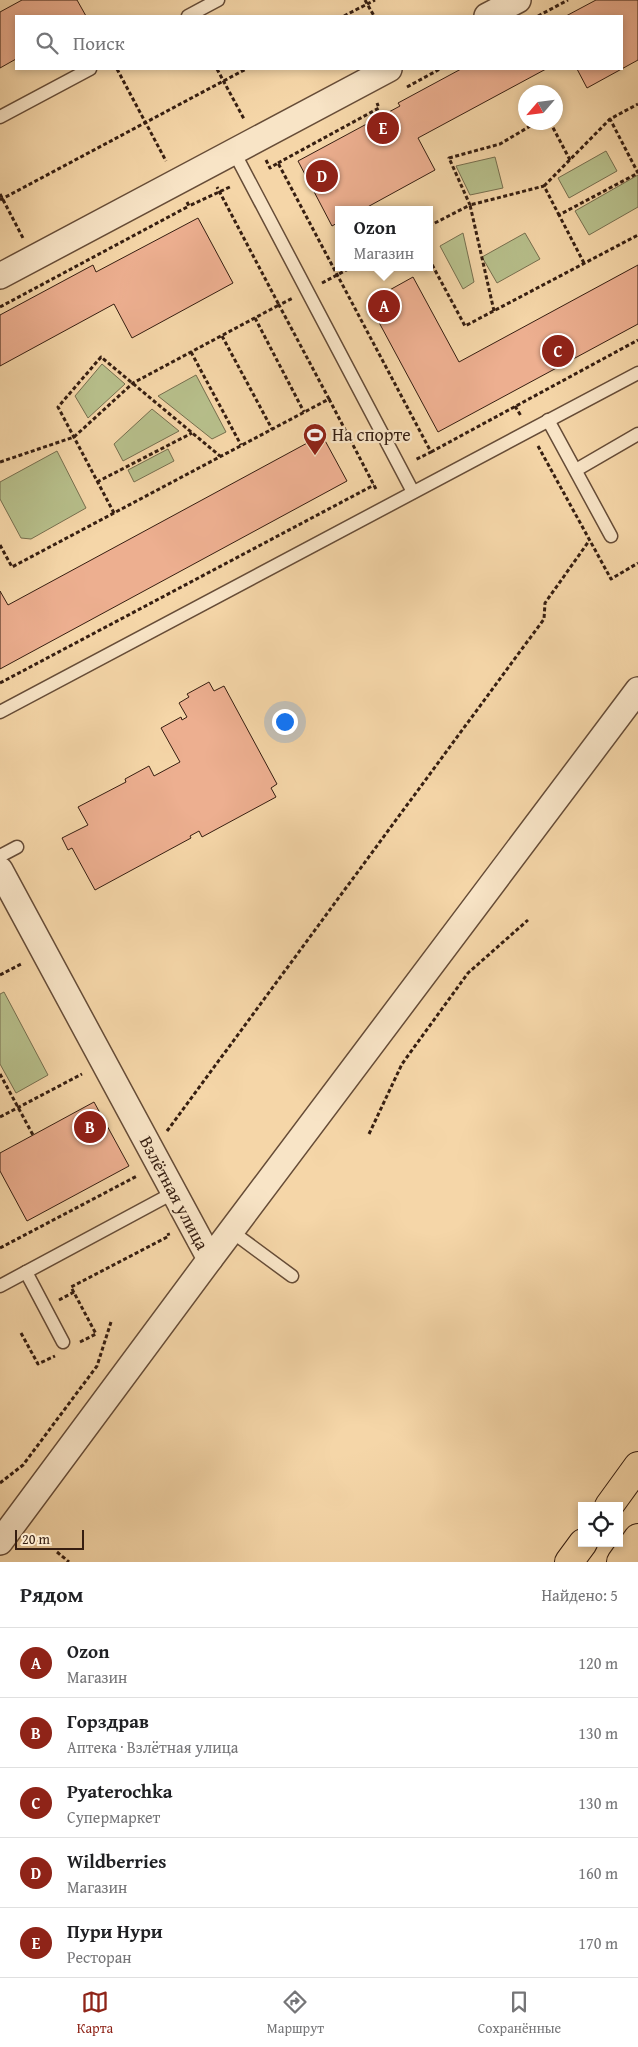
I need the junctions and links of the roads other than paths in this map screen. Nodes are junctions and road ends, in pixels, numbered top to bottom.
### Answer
1 (218, 0) edge
2 (518, 0) edge
3 (190, 15) edge
4 (490, 15) edge
5 (88, 70) edge
6 (387, 70) edge
7 (0, 117) edge
8 (234, 152) junction
9 (0, 276) edge
10 (638, 373) edge
11 (548, 420) junction
12 (638, 434) edge
13 (576, 470) junction
14 (413, 492) junction
15 (611, 536) dead end
16 (638, 690) edge
17 (0, 712) edge
18 (17, 847) dead end
19 (0, 856) edge
20 (0, 870) edge
21 (174, 1193) junction
22 (231, 1231) junction
23 (210, 1259) junction
24 (26, 1272) junction
25 (292, 1276) dead end
26 (0, 1286) edge
27 (63, 1347) road end
28 (638, 1466) edge
29 (612, 1502) edge
30 (638, 1538) edge
31 (0, 1542) edge
32 (580, 1547) edge
33 (569, 1562) edge
34 (621, 1562) edge

1 - 3 lane
2 - 4 street
5 - 7 lane
6 - 8 street
8 - 9 street
8 - 14 lane
10 - 11 lane
11 - 13 lane
11 - 14 lane
12 - 13 lane
13 - 15 lane
14 - 17 lane
16 - 22 street
18 - 19 lane
20 - 21 street, Взлётная улица
21 - 23 street, Взлётная улица
21 - 24 lane
22 - 23 street
22 - 25 lane
23 - 31 street, Взлётная улица
24 - 26 lane
24 - 27 lane
28 - 29 highway
30 - 34 highway
32 - 33 highway

